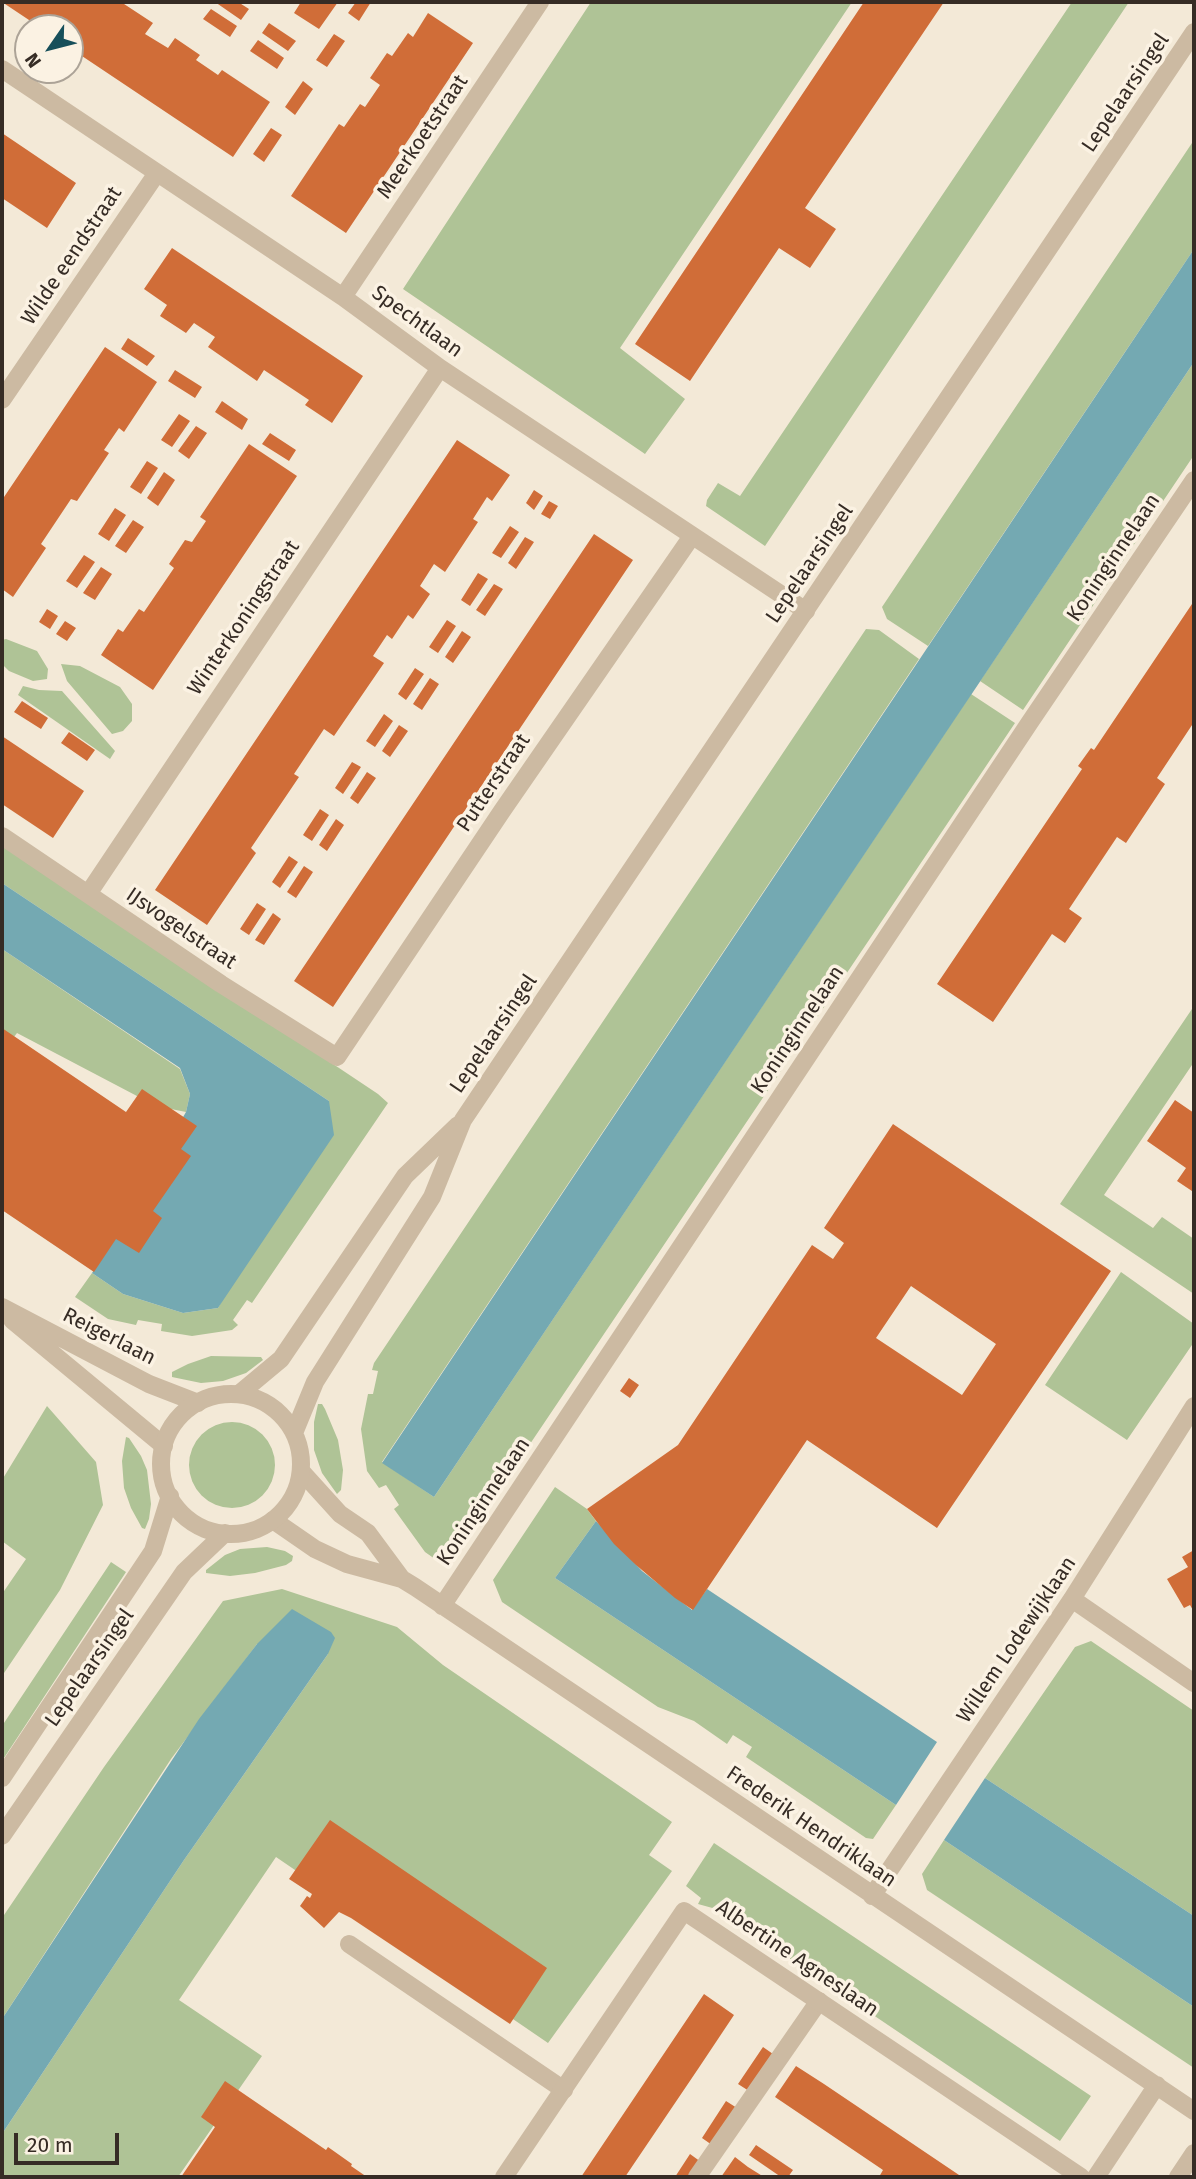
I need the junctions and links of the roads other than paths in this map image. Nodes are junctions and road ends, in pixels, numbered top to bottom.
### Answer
1 (540, 2) edge
2 (1194, 32) edge
3 (2, 69) edge
4 (157, 173) junction
5 (343, 297) junction
6 (440, 368) junction
7 (2, 400) edge
8 (1194, 480) edge
9 (692, 536) junction
10 (806, 611) junction
11 (2, 836) edge
12 (88, 894) junction
13 (337, 1057) joint
14 (463, 1120) junction
15 (2, 1309) edge
16 (239, 1394) junction
17 (198, 1403) junction
18 (1194, 1406) edge
19 (294, 1433) junction
20 (164, 1446) junction
21 (301, 1471) junction
22 (170, 1496) junction
23 (273, 1520) junction
24 (225, 1533) junction
25 (402, 1580) junction
26 (1072, 1599) junction
27 (442, 1606) junction
28 (1194, 1683) edge
29 (2, 1777) edge
30 (2, 1836) edge
31 (872, 1896) junction
32 (349, 1944) dead end
33 (819, 2001) junction
34 (1157, 2085) junction
35 (564, 2090) junction
36 (1194, 2110) edge
37 (1194, 2153) edge
38 (504, 2177) edge
39 (697, 2177) edge
40 (1081, 2177) edge
41 (1096, 2177) edge
42 (1178, 2177) edge

1 - 5 street, Meerkoetstraat
2 - 10 street, Lepelaarsingel
3 - 4 street, Spechtlaan
4 - 5 street, Spechtlaan
4 - 7 street, Wilde eendstraat
5 - 6 street, Spechtlaan
6 - 9 street, Spechtlaan
6 - 12 street, Winterkoningstraat
8 - 27 street, Koninginnelaan
9 - 10 street, Spechtlaan
9 - 13 street, Putterstraat
10 - 14 street, Lepelaarsingel
11 - 12 street, IJsvogelstraat
12 - 13 street, IJsvogelstraat
14 - 16 street, Lepelaarsingel
14 - 19 street, Lepelaarsingel
15 - 17 street, Reigerlaan
15 - 20 street, Reigerlaan
16 - 17 street
16 - 19 street
17 - 20 street
18 - 26 street, Willem Lodewijklaan
19 - 21 street
20 - 22 street
21 - 23 street
21 - 25 street, Frederik Hendriklaan
22 - 24 street
22 - 29 street, Lepelaarsingel
23 - 24 street
23 - 25 street, Frederik Hendriklaan
24 - 30 street, Lepelaarsingel
25 - 27 street, Frederik Hendriklaan
26 - 28 street
26 - 31 street, Willem Lodewijklaan
27 - 31 street, Frederik Hendriklaan
31 - 34 street, Frederik Hendriklaan
32 - 35 street
33 - 35 street, Albertine Agneslaan
33 - 39 street
33 - 40 street, Albertine Agneslaan
34 - 36 street, Frederik Hendriklaan
34 - 41 street
35 - 38 street, Albertine Agneslaan
37 - 42 street

